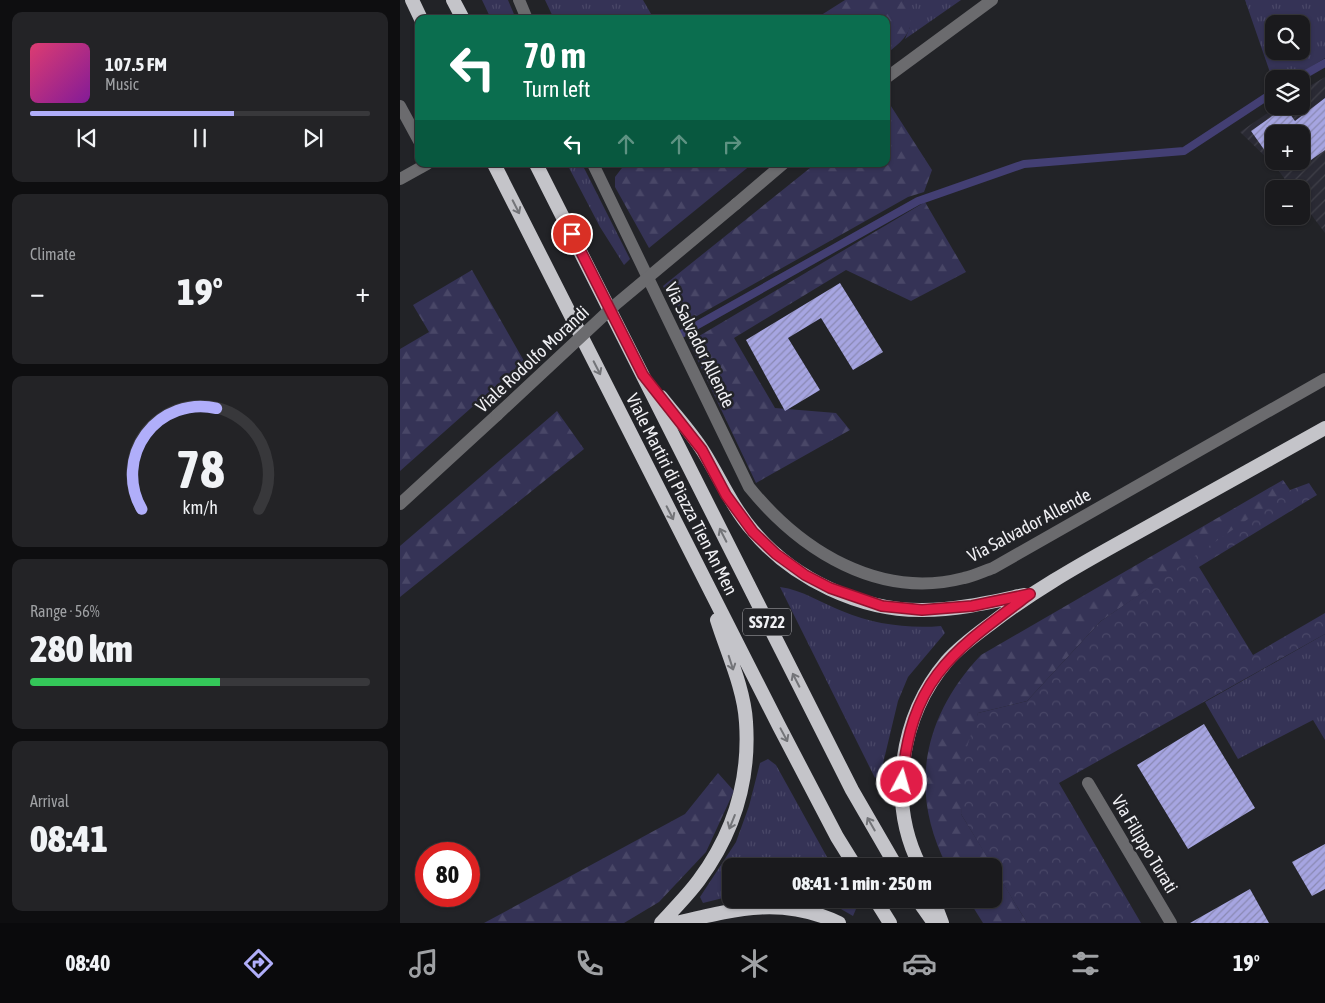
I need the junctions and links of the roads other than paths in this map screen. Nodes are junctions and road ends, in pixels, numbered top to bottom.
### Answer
1 (412, 0) edge
2 (453, 0) edge
3 (519, 0) edge
4 (992, 0) edge
5 (419, 15) edge
6 (461, 15) edge
7 (526, 15) edge
8 (890, 75) edge
9 (400, 106) edge
10 (415, 134) edge
11 (422, 167) edge
12 (496, 167) edge
13 (538, 167) edge
14 (594, 167) edge
15 (779, 167) edge
16 (400, 179) edge
17 (643, 375) junction
18 (1325, 379) edge
19 (1325, 428) edge
20 (400, 504) edge
21 (706, 583) junction
22 (1030, 594) junction
23 (1088, 783) dead end
24 (850, 858) edge
25 (891, 858) edge
26 (916, 858) edge
27 (881, 908) edge
28 (923, 908) edge
29 (936, 908) edge
30 (661, 923) edge
31 (676, 923) edge
32 (839, 923) edge
33 (890, 923) edge
34 (934, 923) edge
35 (942, 923) edge
36 (1171, 923) edge

1 - 5 highway
2 - 6 highway
3 - 7 street
4 - 8 street
9 - 10 street
11 - 16 street
12 -> 21 highway, Viale Martiri di Piazza Tien An Men / SS722
13 - 17 highway, Viale Martiri di Piazza Tien An Men / SS722
14 - 18 street, Via Salvador Allende
15 - 20 street, Viale Rodolfo Morandi, bridge
17 - 22 highway
25 -> 17 highway, Viale Martiri di Piazza Tien An Men / SS722
19 - 22 highway
21 -> 24 highway, Viale Martiri di Piazza Tien An Men / SS722
21 -> 30 highway
22 - 26 highway
23 - 36 street, Via Filippo Turati
27 - 33 highway
28 - 34 highway
29 - 35 highway
31 - 32 highway

